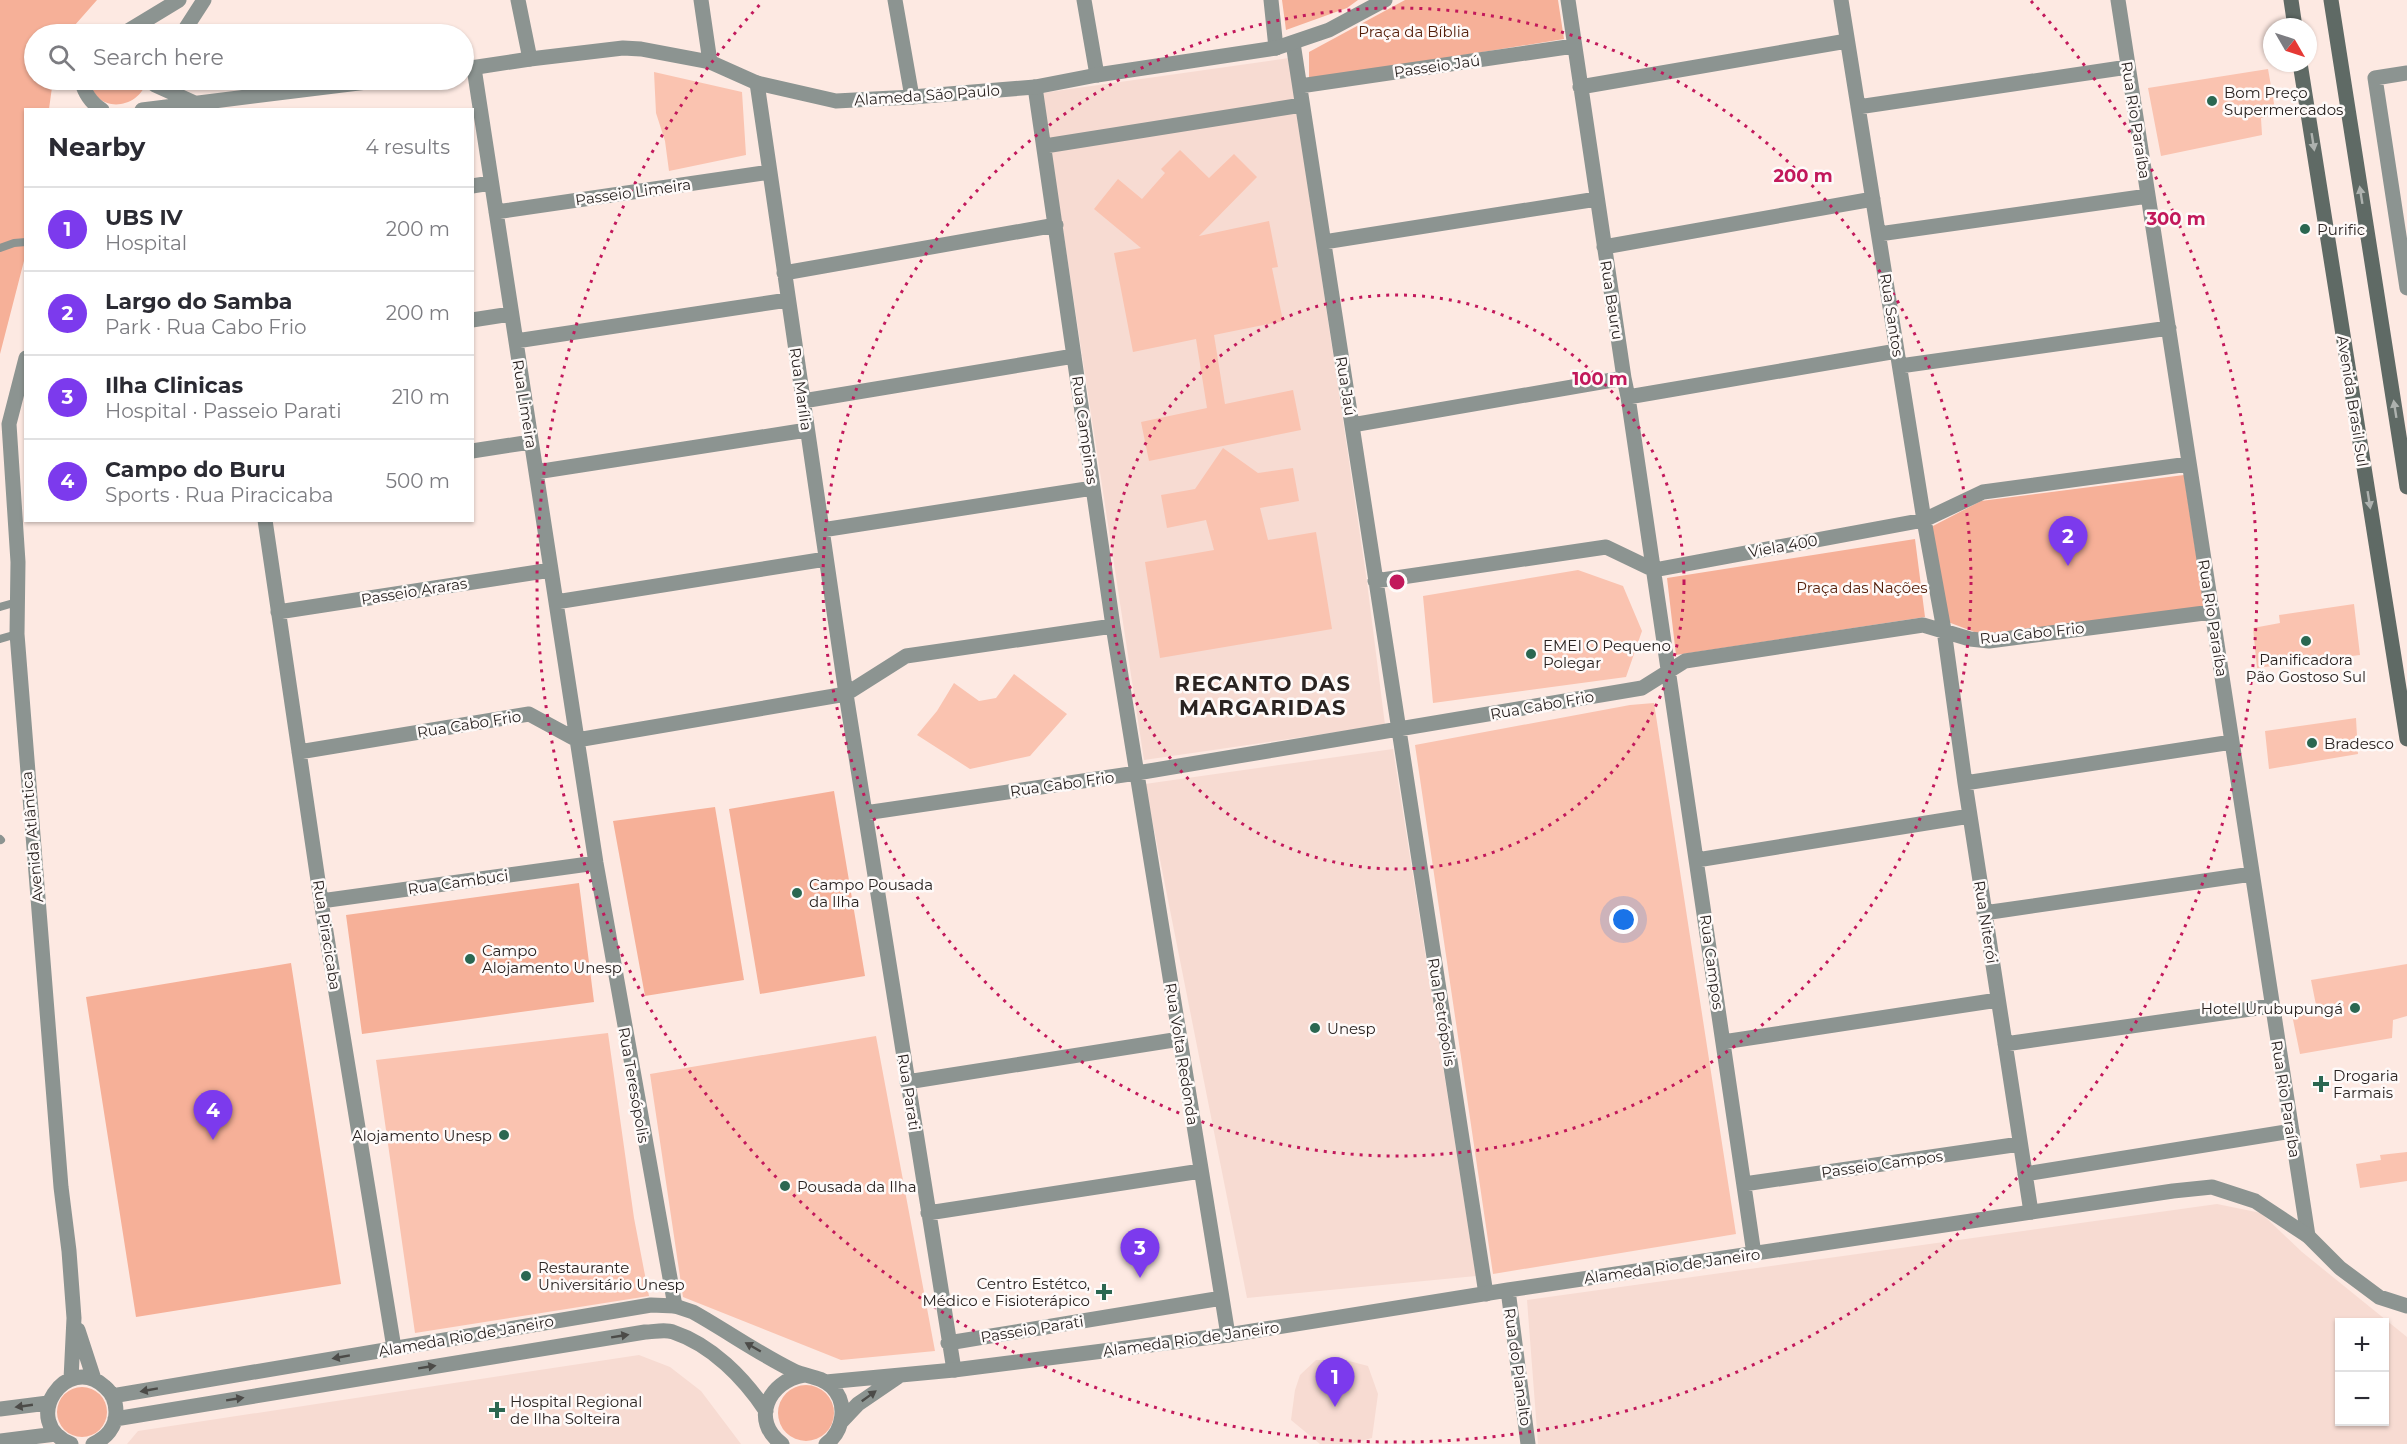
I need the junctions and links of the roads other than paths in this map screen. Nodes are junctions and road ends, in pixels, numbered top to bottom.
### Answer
1 (179, 0) edge
2 (204, 0) edge
3 (518, 0) edge
4 (701, 0) edge
5 (895, 0) edge
6 (1084, 0) edge
7 (1271, 0) edge
8 (1385, 0) edge
9 (1568, 0) edge
10 (1841, 0) edge
11 (2118, 0) edge
12 (2290, 0) edge
13 (2331, 0) edge
14 (2293, 18) edge
15 (139, 24) edge
16 (188, 24) edge
17 (1847, 41) junction
18 (1293, 43) junction
19 (1574, 46) junction
20 (1276, 48) junction
21 (530, 59) junction
22 (710, 62) junction
23 (2128, 67) junction
24 (474, 68) edge
25 (2301, 72) edge
26 (2407, 73) edge
27 (1097, 75) junction
28 (757, 83) junction
29 (1300, 86) junction
30 (1035, 87) junction
31 (1580, 87) junction
32 (83, 90) edge
33 (85, 90) edge
34 (153, 90) edge
35 (172, 90) edge
36 (311, 90) edge
37 (473, 90) edge
38 (912, 97) junction
39 (203, 105) edge
40 (1302, 105) junction
41 (1858, 107) junction
42 (81, 108) edge
43 (99, 108) edge
44 (138, 108) edge
45 (166, 108) edge
46 (1045, 146) junction
47 (770, 172) junction
48 (491, 183) junction
49 (474, 186) edge
50 (2148, 196) junction
51 (1597, 199) junction
52 (1873, 199) junction
53 (2401, 209) edge
54 (496, 212) junction
55 (1056, 225) junction
56 (1879, 234) junction
57 (24, 242) edge
58 (1323, 242) junction
59 (1604, 247) junction
60 (0, 248) edge
61 (784, 273) junction
62 (2407, 288) edge
63 (788, 300) junction
64 (512, 314) junction
65 (474, 320) edge
66 (2169, 328) junction
67 (516, 341) junction
68 (1074, 356) junction
69 (1899, 358) junction
70 (24, 366) edge
71 (1624, 378) junction
72 (1628, 397) junction
73 (803, 401) junction
74 (1352, 425) junction
75 (807, 430) junction
76 (531, 442) junction
77 (474, 451) edge
78 (2189, 464) junction
79 (536, 472) junction
80 (2407, 487) edge
81 (1093, 488) junction
82 (1924, 520) junction
83 (265, 522) edge
84 (822, 531) junction
85 (826, 559) junction
86 (551, 570) junction
87 (1654, 570) junction
88 (1375, 581) junction
89 (17, 602) junction
90 (556, 602) junction
91 (0, 607) edge
92 (278, 612) junction
93 (2212, 612) junction
94 (1113, 626) junction
95 (1944, 630) junction
96 (17, 634) junction
97 (0, 639) edge
98 (1667, 671) junction
99 (846, 694) junction
100 (1398, 729) junction
101 (2407, 739) edge
102 (577, 740) junction
103 (2232, 742) junction
104 (299, 752) junction
105 (1137, 773) junction
106 (1965, 783) junction
107 (865, 813) junction
108 (1970, 816) junction
109 (1697, 860) junction
110 (596, 863) junction
111 (2252, 874) junction
112 (321, 901) junction
113 (1984, 913) junction
114 (1998, 1000) junction
115 (2272, 1006) junction
116 (1180, 1039) junction
117 (1724, 1042) junction
118 (2005, 1044) junction
119 (907, 1082) junction
120 (2292, 1131) junction
121 (2020, 1144) junction
122 (1201, 1171) junction
123 (2025, 1174) junction
124 (1744, 1184) junction
125 (2031, 1212) junction
126 (928, 1213) junction
127 (2308, 1236) junction
128 (1754, 1254) junction
129 (1508, 1290) junction
130 (1486, 1294) junction
131 (1222, 1298) junction
132 (675, 1306) junction
133 (2407, 1306) edge
134 (75, 1318) junction
135 (1228, 1335) junction
136 (948, 1343) junction
137 (394, 1348) junction
138 (954, 1370) junction
139 (804, 1375) junction
140 (901, 1375) junction
141 (71, 1379) junction
142 (93, 1379) junction
143 (826, 1382) junction
144 (112, 1396) junction
145 (48, 1403) junction
146 (0, 1409) edge
147 (766, 1411) junction
148 (115, 1419) junction
149 (838, 1433) edge
150 (56, 1434) junction
151 (0, 1441) edge
152 (96, 1443) edge
153 (71, 1444) edge
154 (782, 1444) edge
155 (826, 1444) edge
156 (1528, 1444) edge

1 - 15 street
2 - 16 street
3 - 21 street
4 - 22 street
5 - 38 street
6 - 27 street
7 - 20 street
8 - 18 street, Alameda São Paulo
9 - 19 street, Rua Bauru
10 - 17 street, Rua Santos
11 - 23 street, Rua Rio Paraíba
12 - 14 main road
80 -> 13 main road
17 - 31 street
17 - 41 street, Rua Santos
18 - 20 street, Alameda São Paulo
18 - 29 street, Rua Jaú
19 - 29 street, Passeio Jaú
19 - 31 street, Rua Bauru
20 - 27 street, Alameda São Paulo
21 - 22 street, Alameda São Paulo
21 - 24 street, Alameda São Paulo
22 - 28 street, Alameda São Paulo
23 - 41 street
23 - 50 street, Rua Rio Paraíba
25 -> 101 main road, Avenida Brasil Sul
26 - 53 street
27 - 30 street, Alameda São Paulo
28 - 38 street, Alameda São Paulo
28 - 47 street, Rua Marília
29 - 40 street, Rua Jaú
30 - 38 street, Alameda São Paulo
30 - 46 street, Rua Campinas
31 - 51 street, Rua Bauru
32 - 42 street
33 - 43 street
34 - 44 street
35 - 39 street
36 - 39 street
37 - 48 street, Rua Limeira
39 - 45 street
40 - 46 street
40 - 58 street, Rua Jaú
41 - 52 street, Rua Santos
46 - 55 street, Rua Campinas
47 - 54 street, Passeio Limeira
47 - 61 street, Rua Marília
48 - 49 street
48 - 54 street, Rua Limeira
50 - 56 street
50 - 66 street, Rua Rio Paraíba
51 - 58 street
51 - 59 street, Rua Bauru
52 - 56 street, Rua Santos
52 - 59 street
53 - 62 street
54 - 64 street, Rua Limeira
55 - 61 street
55 - 68 street, Rua Campinas
56 - 69 street, Rua Santos
57 - 60 lane
58 - 74 street, Rua Jaú
59 - 71 street, Rua Bauru
61 - 63 street, Rua Marília
63 - 67 street
63 - 73 street, Rua Marília
64 - 65 street
64 - 67 street, Rua Limeira
66 - 69 street
66 - 78 street, Rua Rio Paraíba
67 - 76 street, Rua Limeira
68 - 73 street
68 - 81 street, Rua Campinas
69 - 72 street
69 - 82 street, Rua Santos
70 - 89 street, Avenida Atlântica
71 - 72 street, Rua Bauru
71 - 74 street
72 - 87 street, Rua Bauru
73 - 75 street, Rua Marília
74 - 88 street, Rua Jaú
75 - 79 street
75 - 84 street, Rua Marília
76 - 77 street
76 - 79 street, Rua Limeira
78 - 82 street, Viela 400
78 - 93 street, Rua Rio Paraíba
79 - 86 street, Rua Limeira
81 - 84 street
81 - 94 street, Rua Campinas
82 - 87 street, Viela 400
82 - 95 street, Rua Santos
83 - 92 street, Rua Piracicaba
84 - 85 street, Rua Marília
85 - 90 street
85 - 99 street, Rua Marília
86 - 90 street, Rua Limeira
86 - 92 street, Passeio Araras
87 - 88 street
87 - 98 street, Rua Bauru
88 - 100 street, Rua Jaú
89 - 91 lane
89 - 96 street, Avenida Atlântica
90 - 102 street, Rua Limeira
92 - 104 street, Rua Piracicaba
93 - 95 street, Rua Cabo Frio
93 - 103 street, Rua Rio Paraíba
94 - 99 street
94 - 105 street, Rua Campinas
95 - 98 street, Rua Cabo Frio
95 - 106 street, Rua Niterói
96 - 97 lane
96 - 134 street, Avenida Atlântica
98 - 100 street, Rua Cabo Frio
98 - 109 street, Rua Campos
99 - 102 street
99 - 107 street, Rua Parati
100 - 105 street, Rua Cabo Frio
100 - 130 street, Rua Petrópolis
102 - 104 street, Rua Cabo Frio
102 - 110 street, Rua Teresópolis
103 - 106 street
103 - 111 street, Rua Rio Paraíba
104 - 112 street, Rua Piracicaba
105 - 107 street, Rua Cabo Frio
105 - 116 street, Rua Volta Redonda
106 - 108 street, Rua Niterói
107 - 119 street, Rua Parati
108 - 109 street
108 - 113 street, Rua Niterói
109 - 117 street, Rua Campos
110 - 112 street, Rua Cambuci
110 - 132 street, Rua Teresópolis
111 - 113 street
111 - 115 street, Rua Rio Paraíba
112 - 137 street, Rua Piracicaba
113 - 114 street, Rua Niterói
114 - 117 street
114 - 118 street, Rua Niterói
115 - 118 street
115 - 120 street, Rua Rio Paraíba
116 - 119 street
116 - 122 street, Rua Volta Redonda
117 - 124 street, Rua Campos
118 - 121 street, Rua Niterói
119 - 126 street, Rua Parati
120 - 123 street
120 - 127 street, Rua Rio Paraíba
121 - 123 street, Rua Niterói
121 - 124 street, Passeio Campos
122 - 126 street
122 - 131 street, Rua Volta Redonda
123 - 125 street, Rua Niterói
124 - 128 street, Rua Campos
125 - 127 street, Alameda Rio de Janeiro
125 - 128 street, Alameda Rio de Janeiro
126 - 136 street, Rua Parati
127 - 133 street, Alameda Rio de Janeiro
128 - 129 street, Alameda Rio de Janeiro
129 - 130 street, Alameda Rio de Janeiro
129 - 156 street, Rua do Planalto
130 - 135 street, Alameda Rio de Janeiro
131 - 135 street, Rua Volta Redonda
131 - 136 street, Passeio Parati
132 - 137 street, Alameda Rio de Janeiro
139 -> 132 street, Alameda Rio de Janeiro
134 - 141 street, Avenida Atlântica
134 - 142 street, Avenida Atlântica
135 - 138 street, Alameda Rio de Janeiro
136 - 138 street, Rua Parati
137 -> 144 street, Alameda Rio de Janeiro
138 - 140 street, Alameda Rio de Janeiro
139 - 143 street, Alameda Rio de Janeiro
139 - 147 street
140 - 143 street, Alameda Rio de Janeiro
149 -> 140 street, Alameda Rio de Janeiro
141 - 142 street
141 - 145 street
142 - 144 street
143 - 149 street
144 - 148 street
145 -> 146 street
145 - 150 street
148 -> 147 street, Alameda Rio de Janeiro
147 - 154 street, Alameda Rio de Janeiro
148 - 152 street
149 - 155 street, Alameda Rio de Janeiro
150 - 151 street
150 - 153 street

